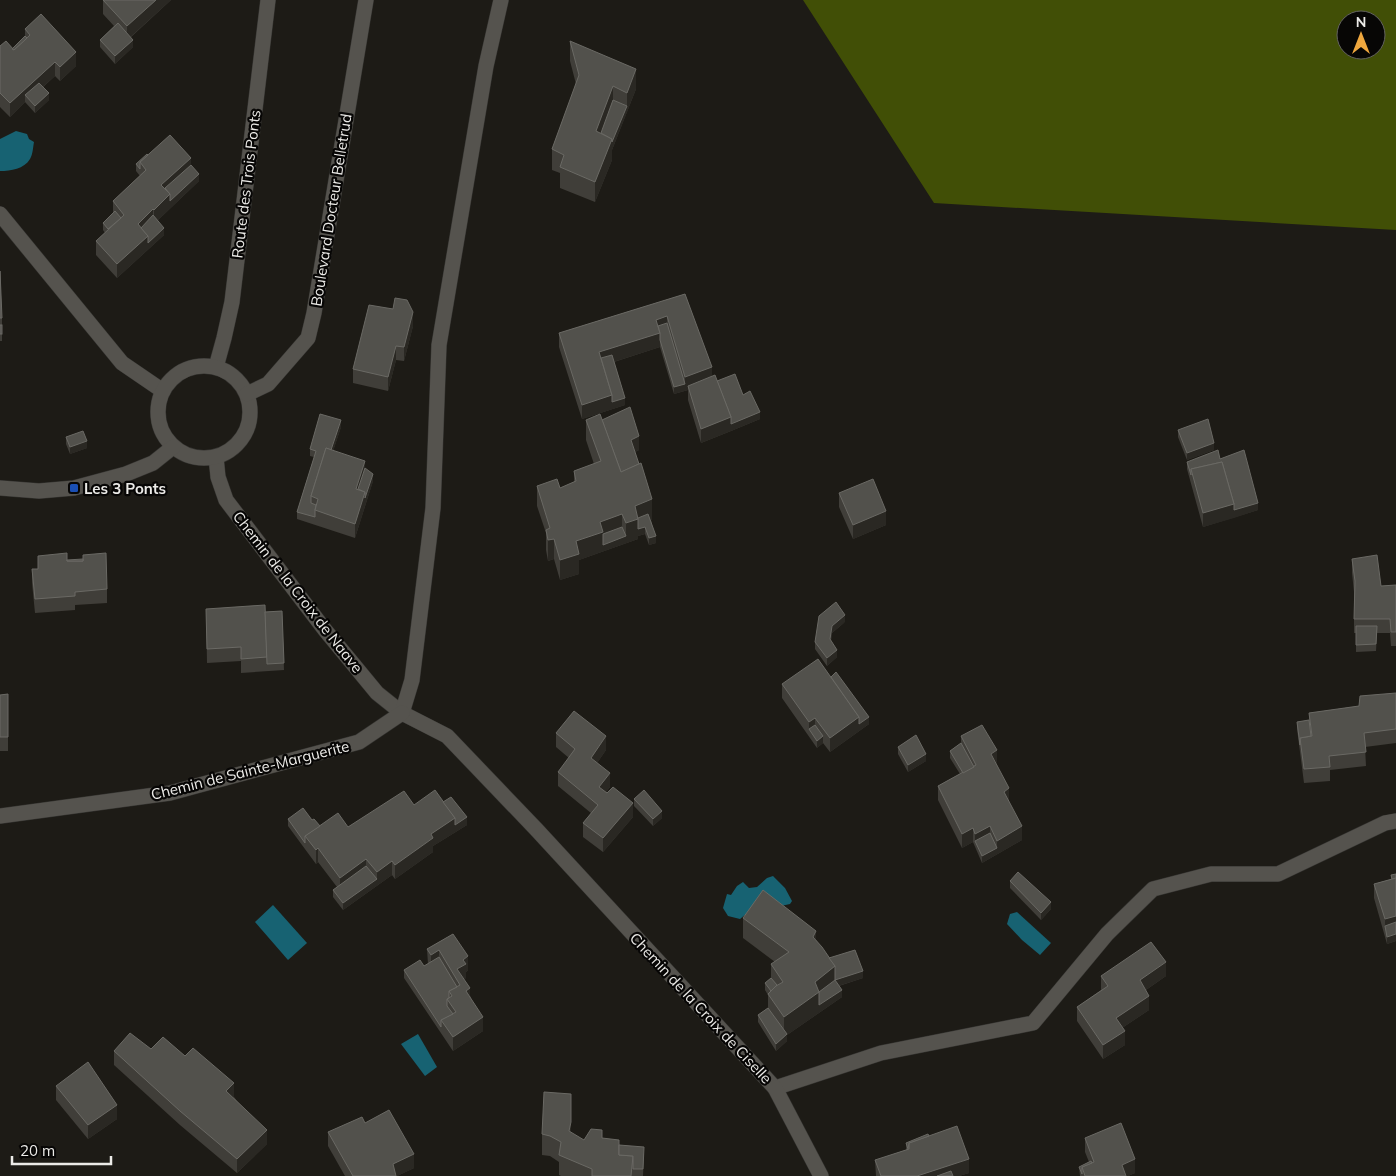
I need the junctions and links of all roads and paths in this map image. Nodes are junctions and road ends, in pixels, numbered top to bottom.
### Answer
1 (268, 0) edge
2 (366, 0) edge
3 (501, 0) edge
4 (0, 214) edge
5 (216, 367) junction
6 (163, 391) junction
7 (248, 394) junction
8 (172, 446) junction
9 (216, 458) junction
10 (0, 488) edge
11 (402, 713) junction
12 (0, 816) edge
13 (1396, 821) edge
14 (775, 1088) junction
15 (821, 1176) edge

1 - 5 street, Route des Trois Ponts
2 - 7 street, Boulevard Docteur Belletrud
3 - 11 street
4 - 6 street
5 - 6 street
5 - 7 street
6 - 8 street
7 - 9 street
8 - 9 street
8 - 10 street
9 - 11 street, Chemin de la Croix de Naave
11 - 12 street, Chemin de Sainte-Marguerite
11 - 14 street, Chemin de la Croix de Ciselle
13 - 14 street, Chemin de la Croix de Ciselle
14 - 15 street

